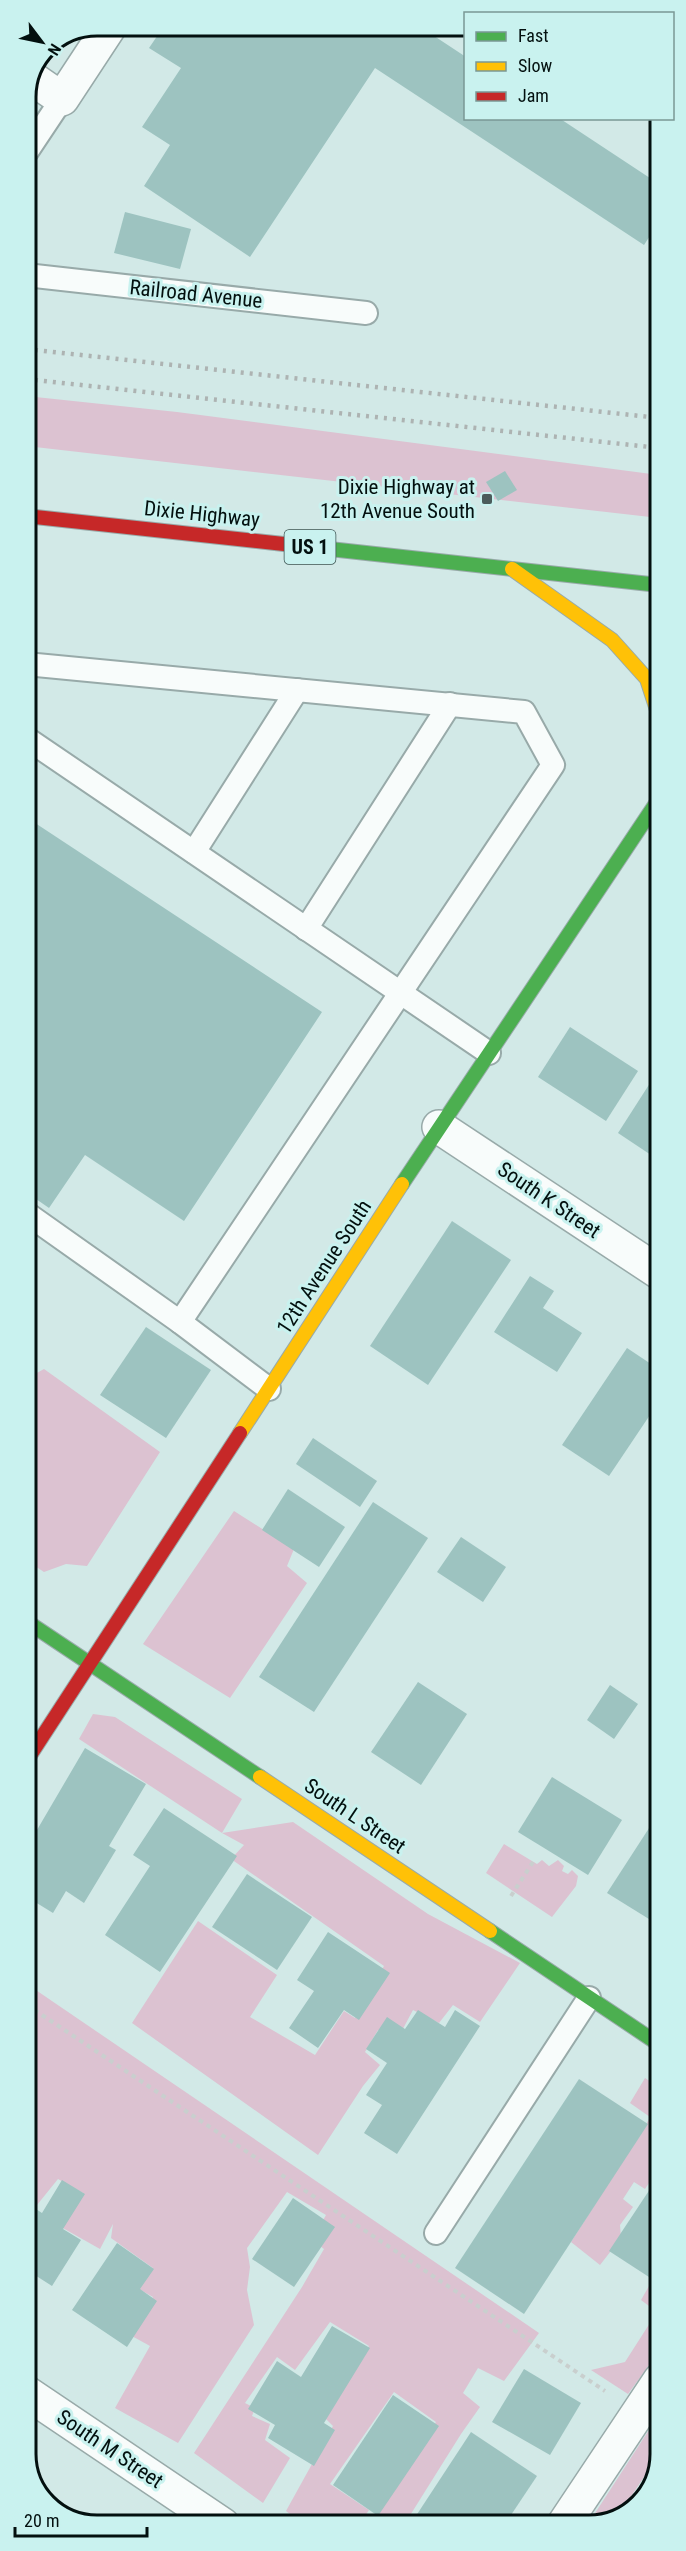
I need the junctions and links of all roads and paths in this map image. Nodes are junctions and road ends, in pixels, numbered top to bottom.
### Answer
1 (103, 36) edge
2 (38, 83) edge
3 (62, 99) junction
4 (36, 138) edge
5 (36, 276) edge
6 (366, 313) dead end
7 (36, 517) edge
8 (512, 569) junction
9 (650, 584) edge
10 (36, 665) edge
11 (650, 688) edge
12 (297, 690) junction
13 (450, 704) junction
14 (36, 745) edge
15 (650, 814) edge
16 (194, 852) junction
17 (306, 929) junction
18 (400, 993) junction
19 (489, 1053) junction
20 (440, 1127) junction
21 (36, 1220) edge
22 (650, 1266) edge
23 (180, 1322) junction
24 (269, 1389) junction
25 (36, 1628) edge
26 (91, 1664) junction
27 (36, 1746) edge
28 (533, 1862) dead end
29 (511, 1896) dead end
30 (590, 1998) junction
31 (36, 2010) edge
32 (650, 2038) edge
33 (436, 2233) dead end
34 (650, 2395) edge
35 (613, 2397) dead end
36 (36, 2399) edge
37 (208, 2515) edge
38 (570, 2515) edge

1 - 3 street
2 - 3 street
3 - 4 lane
5 - 6 lane, Railroad Avenue
7 - 8 street, Dixie Highway / US 1
8 - 9 street, Dixie Highway / US 1
8 - 11 street
10 - 12 lane
12 - 13 lane
12 - 16 lane
13 - 17 lane
13 - 18 lane
14 - 16 lane
15 - 19 street, 12th Avenue South
16 - 17 lane
17 - 18 lane
18 - 19 lane
18 - 23 lane
19 - 20 street, 12th Avenue South
20 - 22 street, South K Street
20 - 24 street, 12th Avenue South
21 - 23 lane
23 - 24 lane
24 - 26 street, 12th Avenue South
25 - 26 street, South L Street
26 - 27 street, 12th Avenue South
26 - 30 street, South L Street
28 - 29 path
30 - 32 street, South L Street
30 - 33 lane
31 - 35 path
34 - 38 street
36 - 37 street, South M Street

